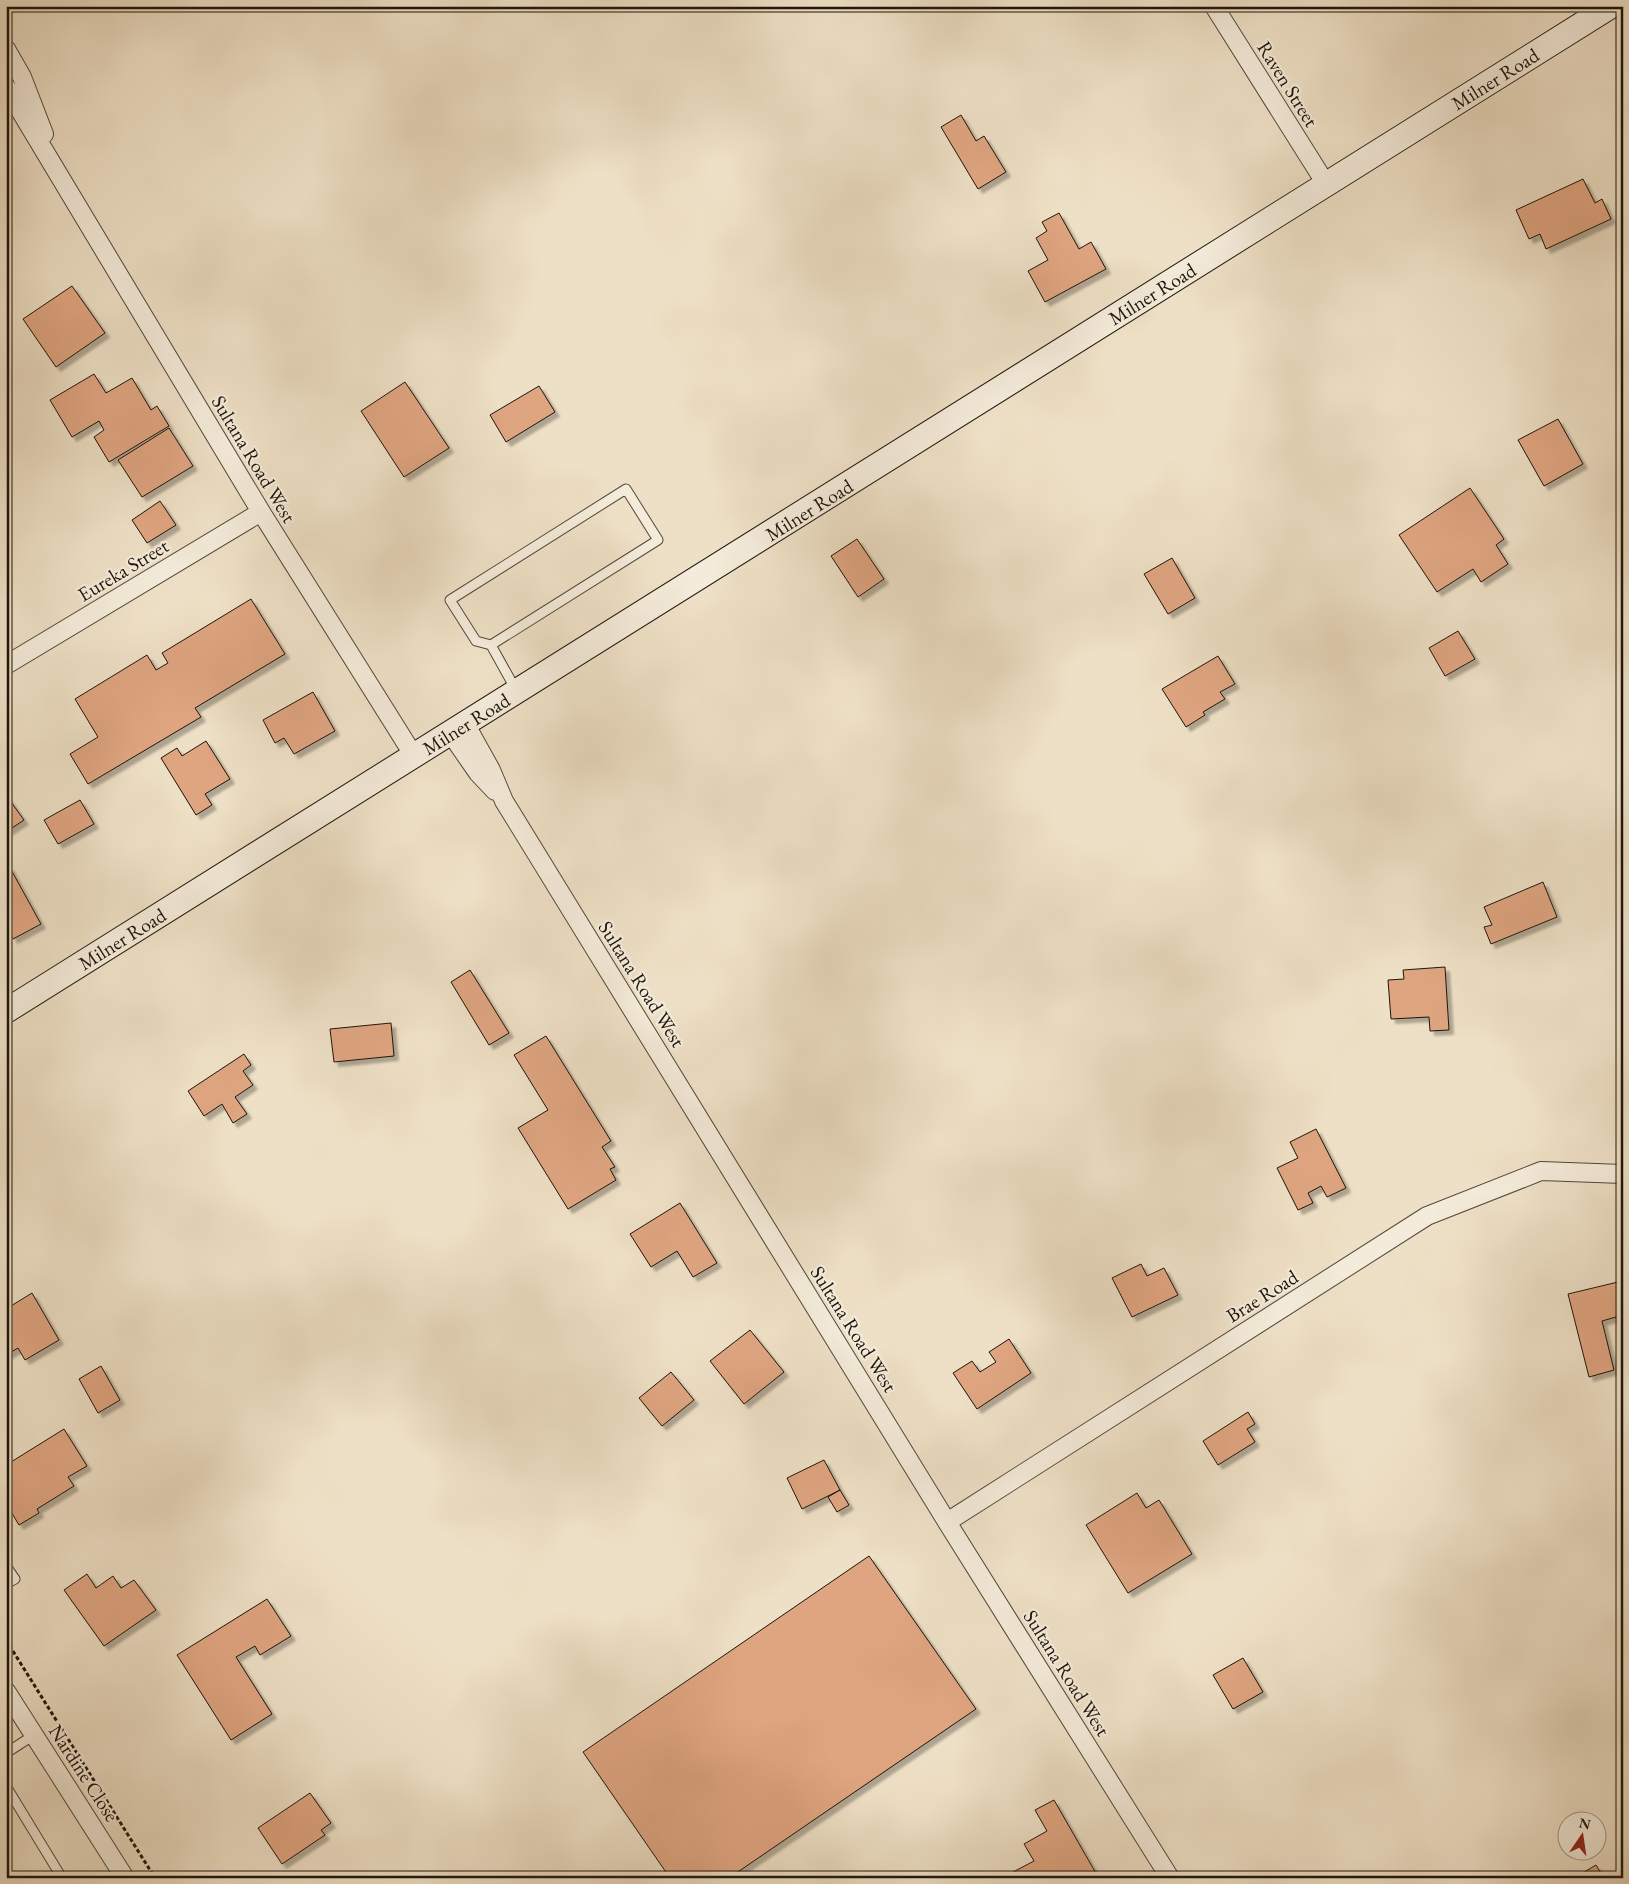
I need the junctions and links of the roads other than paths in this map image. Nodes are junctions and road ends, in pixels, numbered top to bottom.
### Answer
1 (1214, 6) edge
2 (1611, 6) edge
3 (6, 49) edge
4 (6, 87) edge
5 (62, 181) junction
6 (1326, 184) junction
7 (261, 512) junction
8 (491, 645) junction
9 (9, 657) edge
10 (518, 692) junction
11 (458, 729) junction
12 (414, 756) junction
13 (6, 1011) edge
14 (1623, 1174) edge
15 (947, 1522) junction
16 (6, 1566) edge
17 (6, 1584) edge
18 (6, 1691) edge
19 (34, 1735) junction
20 (6, 1753) edge
21 (6, 1786) edge
22 (62, 1878) edge
23 (125, 1878) edge
24 (1170, 1878) edge

1 - 6 street, Raven Street
2 - 6 street, Milner Road
3 - 5 street
4 - 5 street
5 - 7 street, Sultana Road West
6 - 10 street, Milner Road
7 - 9 street, Eureka Street
7 - 12 street, Sultana Road West
8 - 8 lane
8 - 10 lane
10 - 11 street, Milner Road
11 - 12 street, Milner Road
11 - 15 street, Sultana Road West
12 - 13 street, Milner Road
14 - 15 street, Brae Road
15 - 24 street, Sultana Road West
16 - 17 lane
18 - 19 street, Nardine Close
19 - 20 lane
19 - 23 street, Nardine Close
21 - 22 lane

